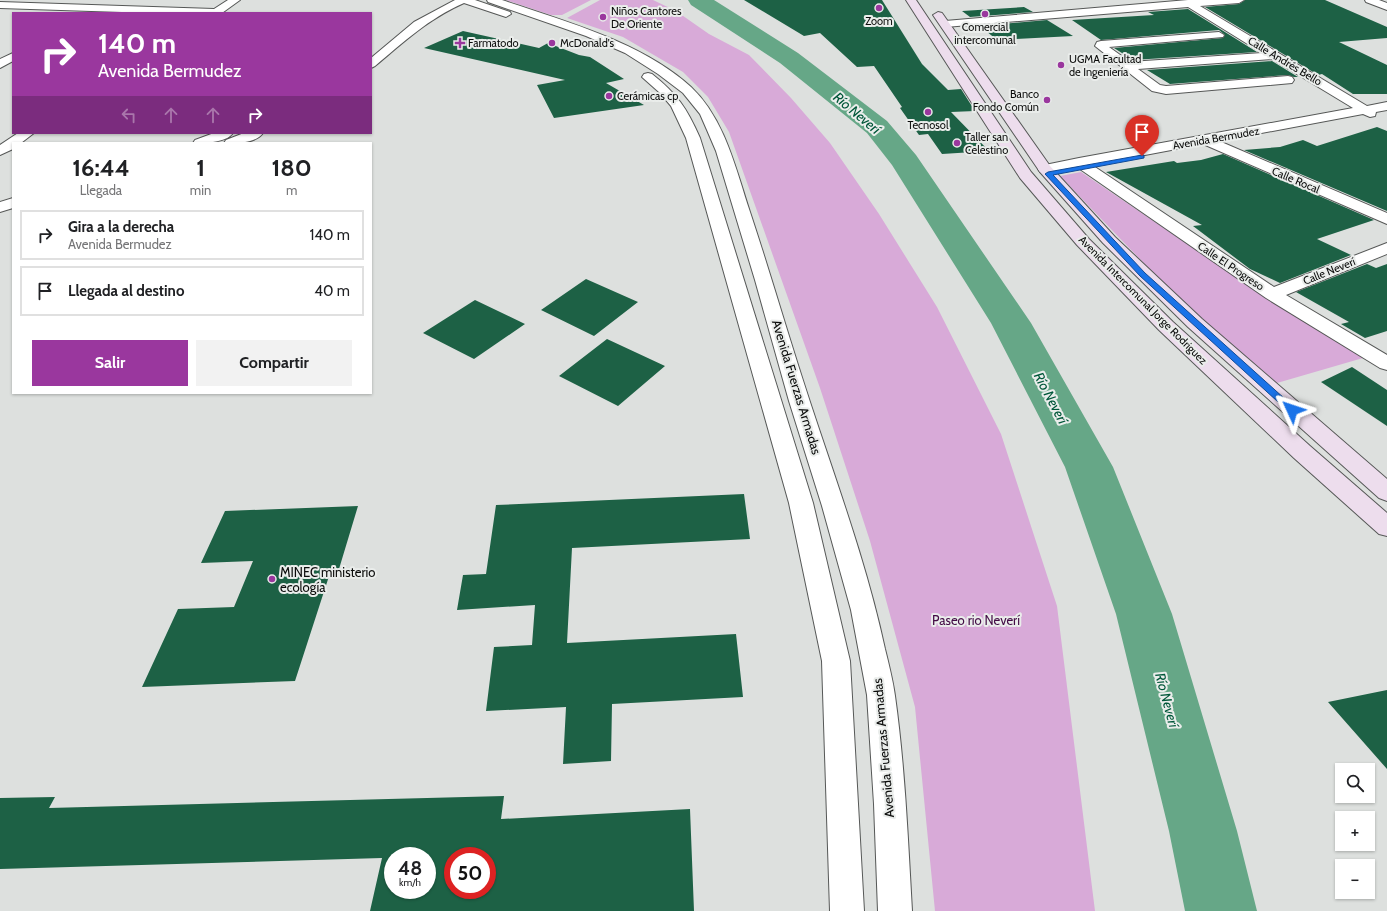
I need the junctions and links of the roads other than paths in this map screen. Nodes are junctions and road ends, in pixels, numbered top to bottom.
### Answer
1 (60, 0) edge
2 (235, 0) edge
3 (445, 0) edge
4 (464, 0) edge
5 (492, 0) edge
6 (911, 0) edge
7 (928, 0) edge
8 (1239, 0) edge
9 (1370, 0) edge
10 (1186, 2) edge
11 (0, 5) edge
12 (47, 7) junction
13 (1387, 7) edge
14 (188, 12) edge
15 (217, 12) edge
16 (944, 24) junction
17 (393, 31) dead end
18 (1219, 35) dead end
19 (11, 50) edge
20 (1276, 55) junction
21 (372, 63) edge
22 (0, 64) edge
23 (1127, 66) junction
24 (1288, 80) dead end
25 (1379, 112) edge
26 (26, 134) edge
27 (223, 134) edge
28 (254, 134) edge
29 (14, 142) edge
30 (203, 142) edge
31 (234, 142) edge
32 (1209, 142) junction
33 (12, 143) edge
34 (0, 151) edge
35 (1082, 165) junction
36 (1047, 171) junction
37 (12, 203) edge
38 (0, 207) edge
39 (12, 214) edge
40 (0, 217) edge
41 (1387, 219) edge
42 (1387, 248) edge
43 (1272, 294) junction
44 (1387, 364) edge
45 (1387, 492) edge
46 (1387, 527) edge
47 (846, 911) edge
48 (895, 911) edge

1 - 12 street
2 - 15 street
3 - 17 street
4 - 21 street
4 - 47 street
5 - 48 street, Avenida Fuerzas Armadas
6 - 46 main road, Avenida Intercomunal Jorge Rodriguez
7 - 16 main road, Avenida Intercomunal Jorge Rodriguez
8 - 10 street
9 - 13 street
10 - 16 street
10 - 20 street, Calle Andrés Bello
11 - 12 street
12 - 14 street
16 - 36 main road, Avenida Intercomunal Jorge Rodriguez
18 - 23 street
19 - 22 street
20 - 23 street
20 - 25 street, Calle Andrés Bello
23 - 24 street
25 - 32 street, Avenida Bermudez
26 - 29 street
27 - 30 street
28 - 31 street
32 - 35 street, Avenida Bermudez
32 - 41 street, Calle Rocal
33 - 34 street
35 - 36 street, Avenida Bermudez
35 - 43 street, Calle El Progreso
36 - 45 main road, Avenida Intercomunal Jorge Rodriguez
37 - 38 street
39 - 40 street
42 - 43 street, Calle Neverí
43 - 44 street, Calle El Progreso

